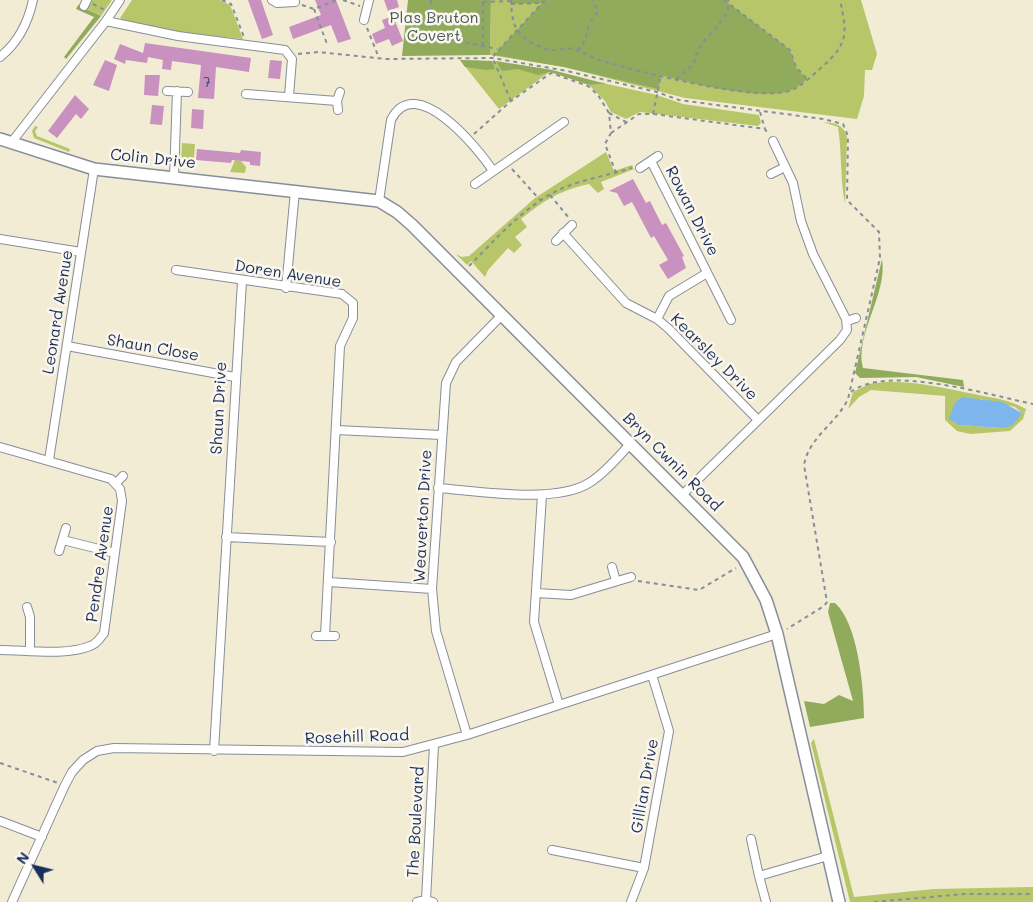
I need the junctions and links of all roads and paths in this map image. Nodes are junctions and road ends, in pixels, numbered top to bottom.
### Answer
1 (33, 0) edge
2 (120, 0) edge
3 (222, 0) edge
4 (272, 0) edge
5 (337, 0) edge
6 (343, 0) edge
7 (368, 0) edge
8 (431, 0) edge
9 (592, 0) edge
10 (840, 0) edge
11 (483, 1) edge
12 (543, 1) edge
13 (727, 1) edge
14 (295, 2) joint
15 (511, 2) edge
16 (86, 3) edge
17 (314, 9) junction
18 (366, 9) junction
19 (112, 13) junction
20 (364, 20) joint
21 (106, 21) junction
22 (516, 30) junction
23 (327, 44) dead end
24 (247, 45) junction
25 (483, 46) junction
26 (497, 49) junction
27 (578, 51) junction
28 (290, 54) junction
29 (0, 57) edge
30 (378, 58) junction
31 (493, 58) junction
32 (661, 75) junction
33 (807, 79) junction
34 (676, 80) junction
35 (167, 91) dead end
36 (178, 92) junction
37 (188, 92) dead end
38 (340, 92) dead end
39 (657, 92) junction
40 (246, 94) dead end
41 (257, 94) junction
42 (289, 96) junction
43 (337, 101) junction
44 (511, 101) junction
45 (257, 104) dead end
46 (338, 110) dead end
47 (760, 112) junction
48 (609, 113) junction
49 (653, 114) junction
50 (564, 122) dead end
51 (626, 122) junction
52 (765, 129) junction
53 (611, 133) junction
54 (468, 138) junction
55 (5, 141) edge
56 (773, 141) joint
57 (505, 162) junction
58 (785, 167) junction
59 (640, 168) joint
60 (94, 169) junction
61 (493, 171) junction
62 (616, 173) junction
63 (771, 174) dead end
64 (174, 178) junction
65 (474, 184) dead end
66 (296, 191) junction
67 (550, 195) junction
68 (378, 201) junction
69 (541, 201) junction
70 (572, 225) joint
71 (564, 234) junction
72 (0, 240) edge
73 (556, 241) dead end
74 (82, 252) junction
75 (176, 270) dead end
76 (707, 273) junction
77 (461, 275) junction
78 (242, 281) junction
79 (286, 288) junction
80 (502, 315) junction
81 (856, 318) dead end
82 (657, 319) junction
83 (731, 320) dead end
84 (847, 323) junction
85 (66, 346) junction
86 (235, 377) junction
87 (850, 392) junction
88 (1033, 404) edge
89 (758, 420) junction
90 (336, 430) junction
91 (441, 435) junction
92 (631, 443) junction
93 (0, 447) edge
94 (49, 460) junction
95 (123, 476) dead end
96 (116, 483) junction
97 (438, 488) junction
98 (542, 495) junction
99 (682, 495) junction
100 (66, 528) dead end
101 (226, 537) junction
102 (63, 540) junction
103 (331, 542) junction
104 (59, 551) dead end
105 (115, 553) junction
106 (746, 562) junction
107 (612, 567) dead end
108 (632, 577) joint
109 (616, 581) junction
110 (329, 582) junction
111 (432, 589) junction
112 (536, 593) junction
113 (26, 607) dead end
114 (780, 633) junction
115 (316, 636) dead end
116 (325, 636) junction
117 (335, 636) dead end
118 (0, 650) edge
119 (30, 650) junction
120 (652, 675) junction
121 (559, 705) junction
122 (467, 735) junction
123 (434, 745) junction
124 (214, 751) junction
125 (0, 763) edge
126 (64, 785) junction
127 (0, 821) edge
128 (42, 837) junction
129 (751, 839) dead end
130 (552, 850) dead end
131 (828, 856) junction
132 (644, 868) junction
133 (760, 876) junction
134 (1033, 894) edge
135 (430, 901) edge
136 (12, 902) edge
137 (418, 902) edge
138 (631, 902) edge
139 (766, 902) edge
140 (839, 902) edge
141 (874, 902) edge

1 - 29 street
2 - 19 street
3 - 24 path
4 - 14 street
5 - 17 path
6 - 18 path
7 - 18 street
8 - 25 path
9 - 27 path
10 - 33 path
11 - 15 path
11 - 25 path
12 - 15 path
12 - 22 path
13 - 33 path
13 - 34 path
14 - 17 path
15 - 22 path
16 - 19 path
17 - 23 path
18 - 20 street
19 - 21 street
20 - 30 path
21 - 24 street
21 - 55 street
22 - 26 path
22 - 27 path
24 - 28 street
25 - 26 path
26 - 31 path
27 - 32 path
28 - 30 path
28 - 42 street
30 - 31 path
31 - 39 path
31 - 44 path
32 - 34 path
32 - 39 path
33 - 34 path
35 - 36 street
36 - 37 street
36 - 64 street
38 - 43 street
39 - 47 path
39 - 49 path
40 - 41 street
41 - 42 street
41 - 45 street
42 - 43 street
43 - 46 street
44 - 48 path
44 - 54 path
47 - 52 path
47 - 87 path
48 - 51 path
48 - 53 path
49 - 51 path
49 - 52 path
50 - 57 street
51 - 53 path
52 - 56 path
53 - 62 path
54 - 61 street
54 - 68 street
55 - 60 street, Colin Drive
56 - 58 street
57 - 61 street
57 - 69 path
58 - 63 street
58 - 84 street
59 - 62 path
59 - 76 street, Rowan Drive
60 - 64 street, Colin Drive
60 - 74 street, Leonard Avenue
61 - 65 street
62 - 67 path
64 - 66 street, Colin Drive
66 - 68 street, Bryn Cwnin Road
66 - 79 street
67 - 69 path
67 - 70 path
68 - 77 street, Bryn Cwnin Road
69 - 77 path
70 - 71 street
71 - 73 street
71 - 82 street, Kearsley Drive
72 - 74 street
74 - 85 street, Leonard Avenue
75 - 78 street, Doren Avenue
76 - 82 street, Rowan Drive
76 - 83 street, Rowan Drive
77 - 80 street, Bryn Cwnin Road
78 - 79 street, Doren Avenue
78 - 86 street, Shaun Drive
79 - 90 street, Doren Avenue
80 - 91 street, Weaverton Drive
80 - 92 street, Bryn Cwnin Road
81 - 84 street
82 - 89 street, Kearsley Drive
84 - 89 street
85 - 86 street, Shaun Close
85 - 94 street, Leonard Avenue
86 - 101 street, Shaun Drive
87 - 88 path
87 - 114 path
89 - 99 street
90 - 91 street
90 - 103 street, Doren Avenue
91 - 97 street, Weaverton Drive
92 - 98 street
92 - 99 street, Bryn Cwnin Road
93 - 94 street, Pendre Avenue
94 - 96 street, Pendre Avenue
95 - 96 street
96 - 105 street, Pendre Avenue
97 - 98 street
97 - 111 street, Weaverton Drive
98 - 112 street
99 - 106 street, Bryn Cwnin Road
100 - 102 street
101 - 103 street
101 - 124 street, Shaun Drive
102 - 104 street
102 - 105 street
103 - 110 street, Doren Avenue
105 - 119 street, Pendre Avenue
106 - 108 path
106 - 114 street, Bryn Cwnin Road
107 - 109 street
108 - 109 street
109 - 112 street
110 - 111 street
110 - 116 street, Doren Avenue
111 - 122 street, Weaverton Drive
112 - 121 street
113 - 119 street
114 - 120 street, Rosehill Road
114 - 131 street, Bryn Cwnin Road
115 - 116 street
116 - 117 street
118 - 119 street, Pendre Avenue
120 - 121 street, Rosehill Road
120 - 132 street, Gillian Drive
121 - 122 street, Rosehill Road
122 - 123 street, Rosehill Road
123 - 124 street, Rosehill Road
123 - 135 street, The Boulevard
124 - 126 street, Rosehill Road
125 - 126 path
126 - 128 street, Rosehill Road
127 - 128 street
128 - 136 street, Rosehill Road
129 - 133 street
130 - 132 street
131 - 133 street
131 - 140 street, Bryn Cwnin Road
132 - 138 street, Gillian Drive
133 - 139 street
134 - 141 path
135 - 137 street, The Boulevard

